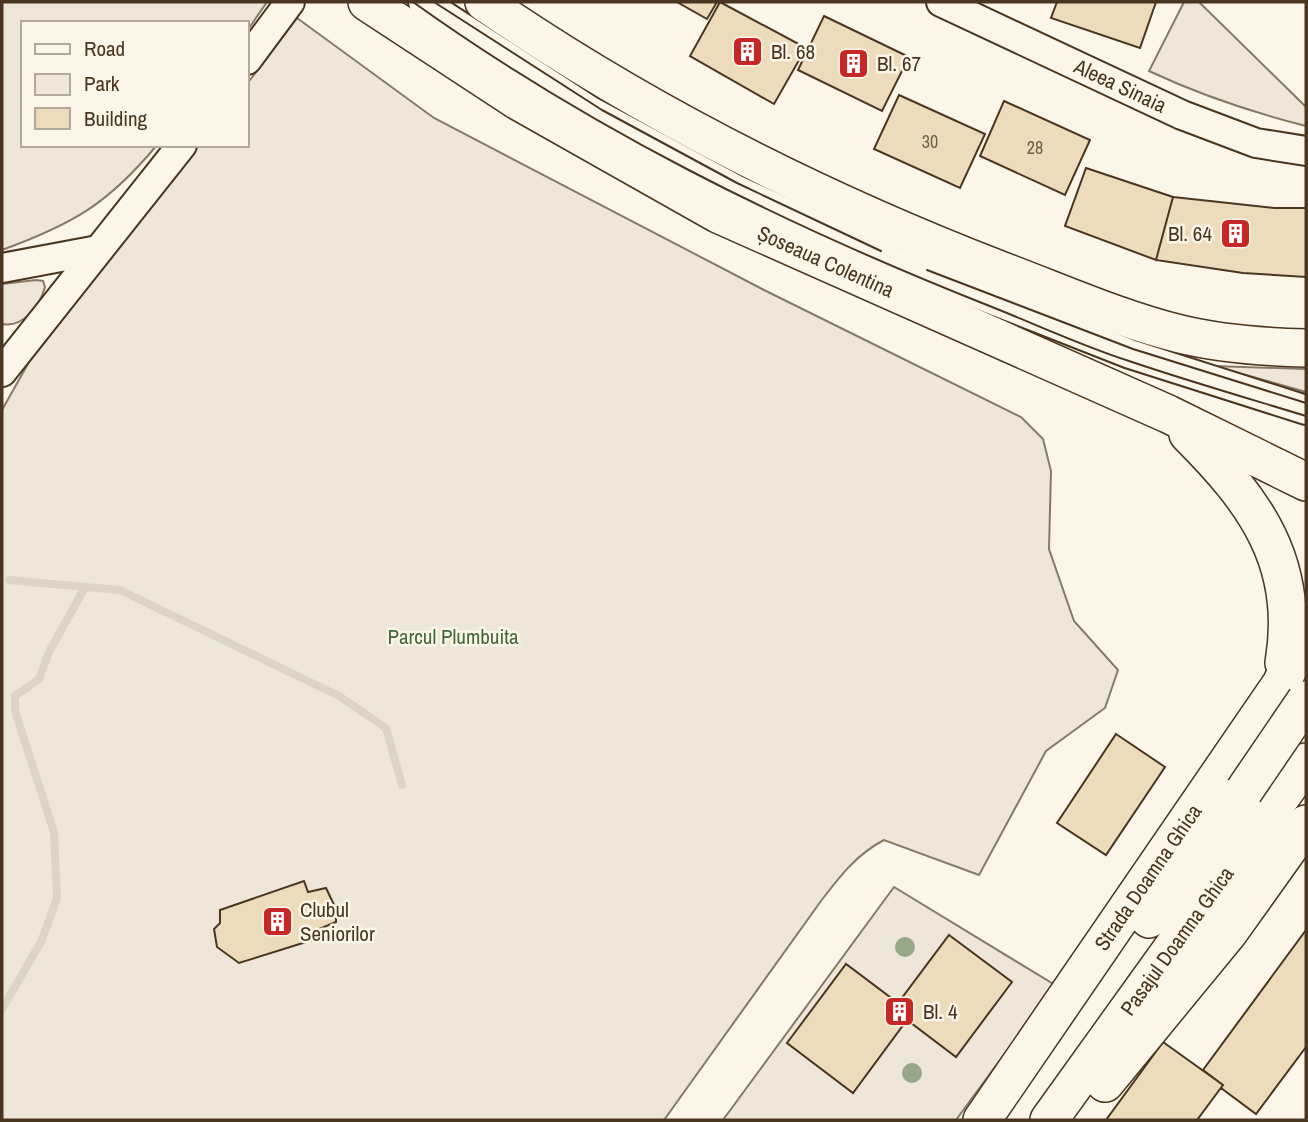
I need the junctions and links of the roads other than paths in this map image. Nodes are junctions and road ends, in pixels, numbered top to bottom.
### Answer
1 (290, 2) edge
2 (367, 2) edge
3 (423, 2) edge
4 (484, 2) edge
5 (941, 2) edge
6 (248, 59) edge
7 (180, 147) edge
8 (1306, 151) edge
9 (98, 250) junction
10 (2, 268) edge
11 (1306, 348) edge
12 (5, 361) edge
13 (1306, 410) edge
14 (1168, 414) junction
15 (1306, 482) edge
16 (1306, 632) edge
17 (1293, 692) edge
18 (1257, 719) junction
19 (1303, 756) edge
20 (1257, 802) junction
21 (1306, 824) edge
22 (982, 1120) edge
23 (1003, 1120) edge
24 (1049, 1120) edge
25 (1076, 1120) edge

1 - 6 street
2 - 14 main road, Șoseaua Colentina
3 - 13 street
4 - 11 main road
5 - 8 street, Aleea Sinaia
7 - 9 street
9 - 10 street
9 - 12 street
14 - 15 main road, Șoseaua Colentina
14 - 17 main road
16 - 17 main road, Strada Doamna Ghica
17 - 18 main road, Strada Doamna Ghica
17 - 20 main road, Pasajul Doamna Ghica, bridge
18 - 19 street
18 - 22 main road, Strada Doamna Ghica
19 - 20 main road, Pasajul Doamna Ghica
20 - 23 main road, Pasajul Doamna Ghica
20 - 24 main road, Pasajul Doamna Ghica
21 - 25 main road

